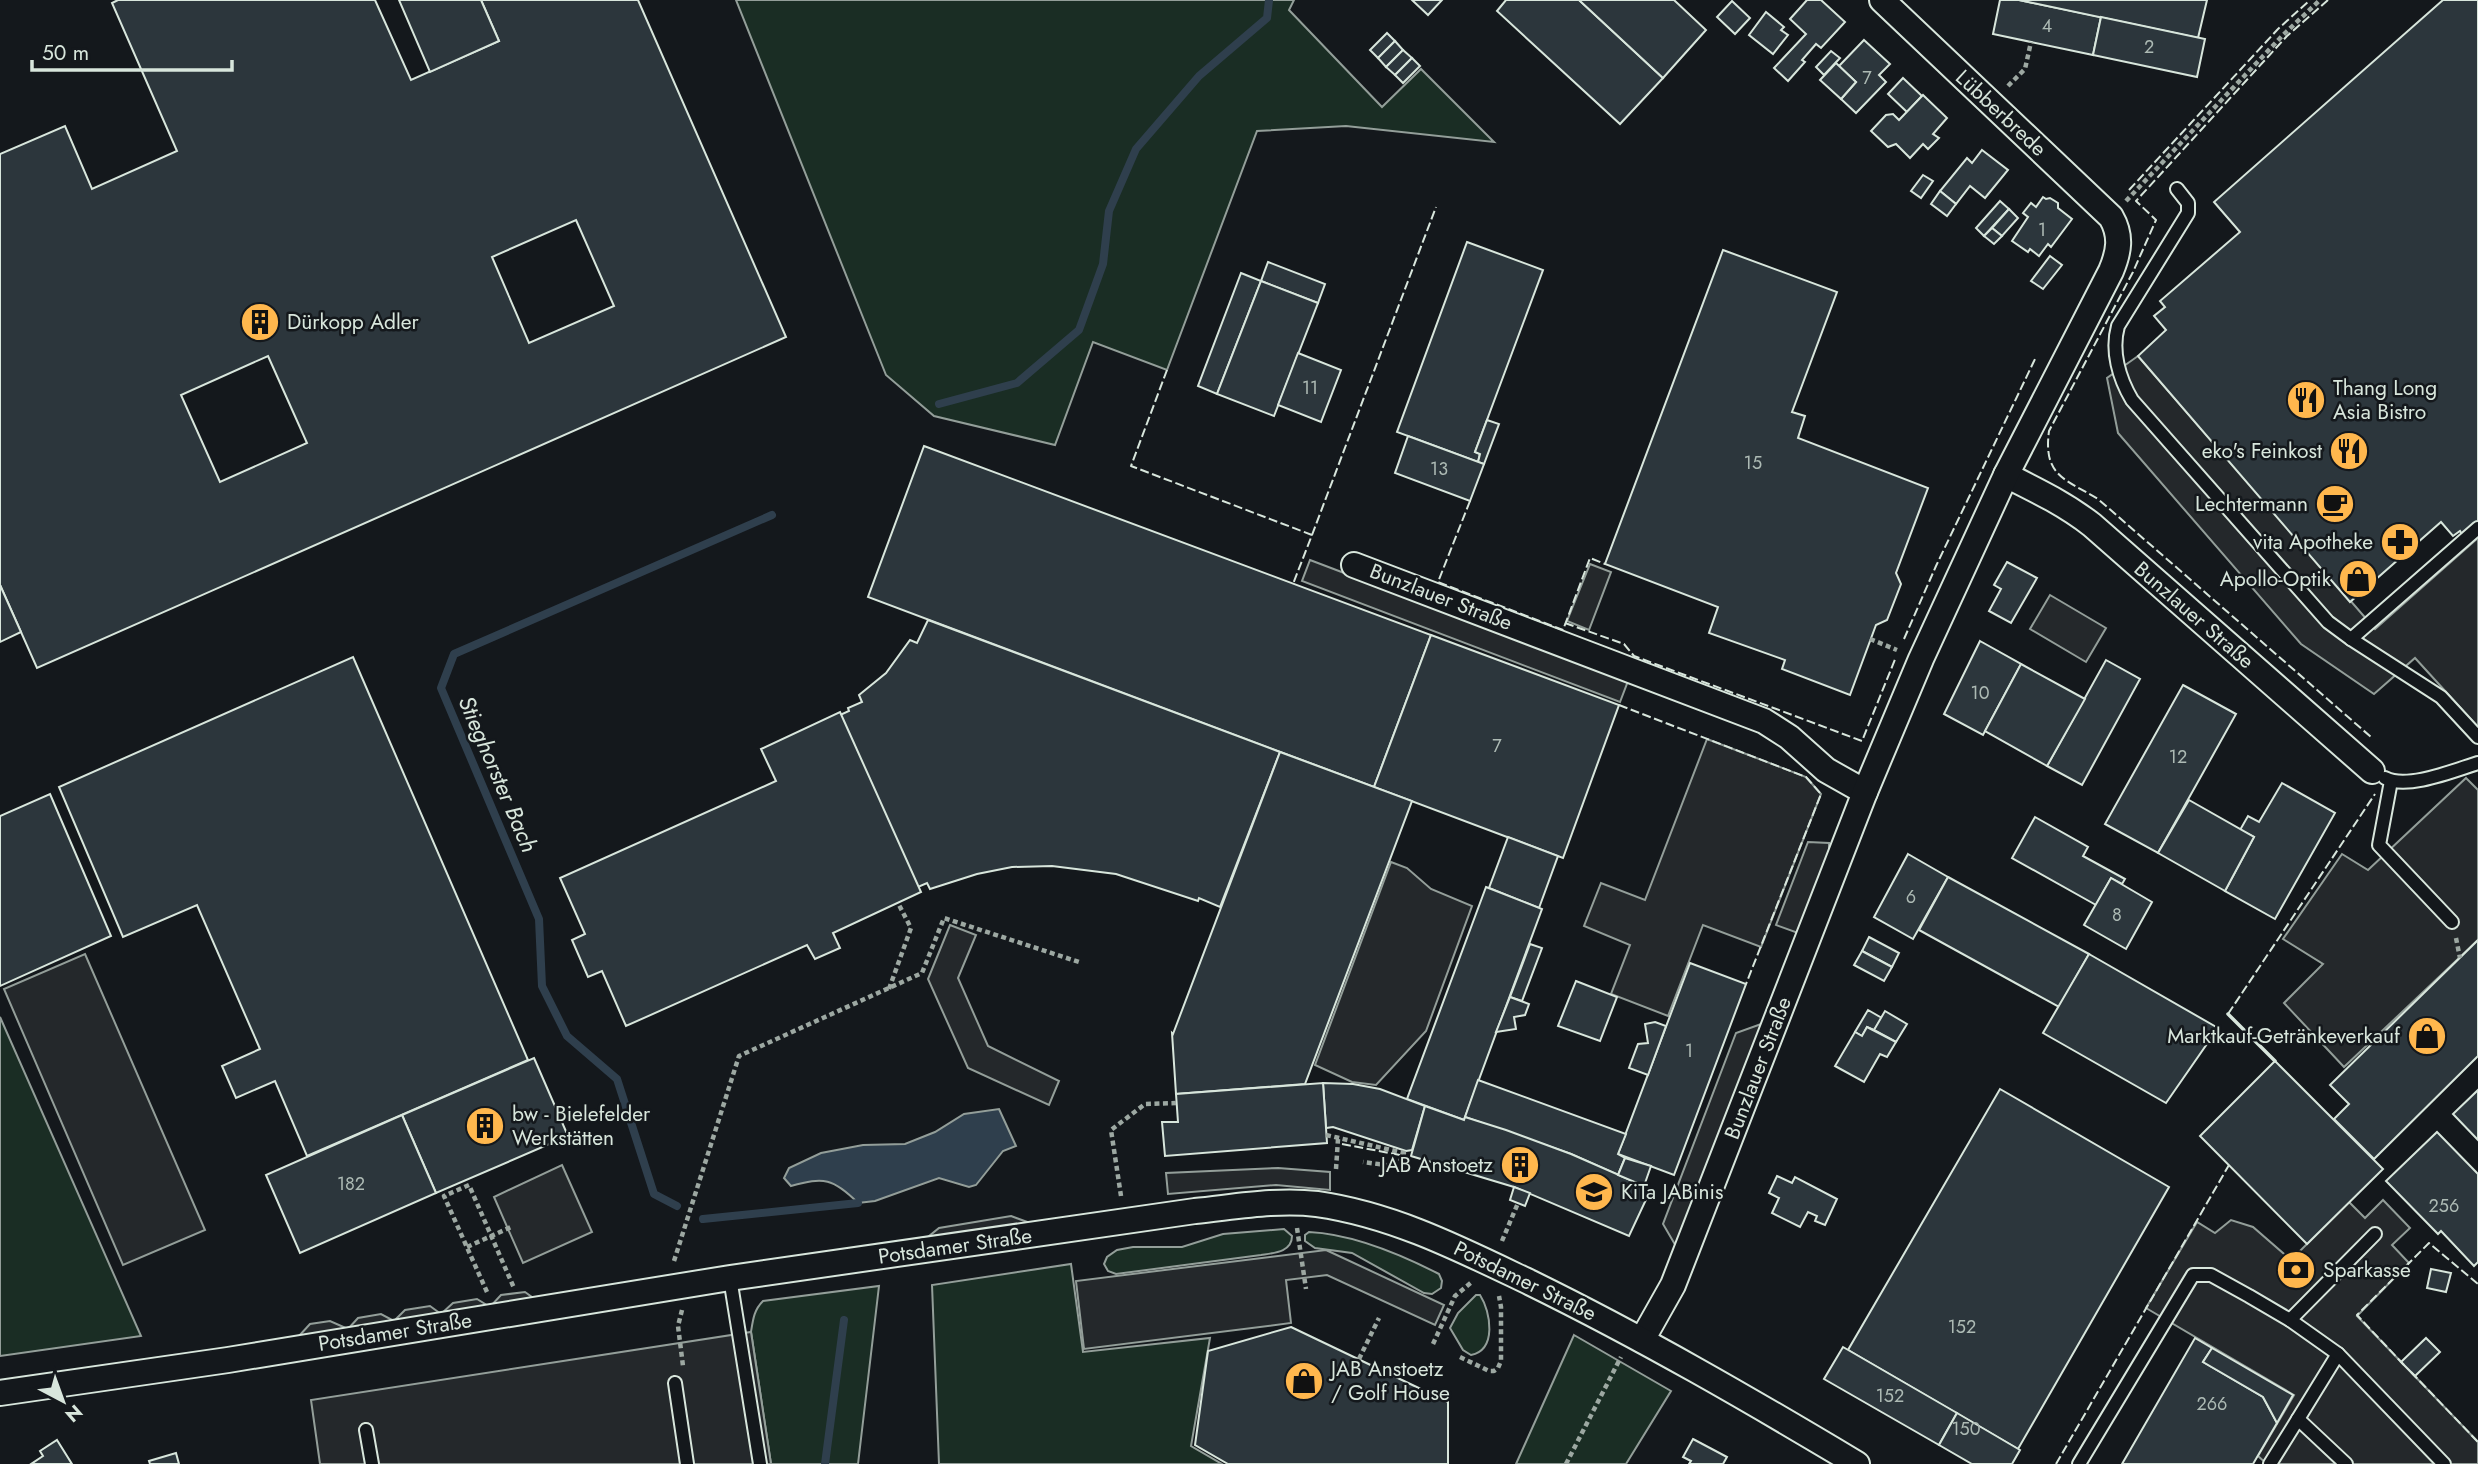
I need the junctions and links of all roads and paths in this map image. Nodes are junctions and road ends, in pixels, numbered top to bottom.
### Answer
1 (1882, 0) edge
2 (2320, 0) edge
3 (2031, 42) dead end
4 (1991, 104) junction
5 (2177, 189) dead end
6 (2114, 223) junction
7 (2006, 475) junction
8 (2478, 528) edge
9 (1354, 565) dead end
10 (2351, 639) junction
11 (2478, 737) edge
12 (2478, 763) edge
13 (2382, 776) junction
14 (1865, 792) junction
15 (898, 903) dead end
16 (2452, 922) dead end
17 (1079, 962) dead end
18 (889, 989) junction
19 (1177, 1103) dead end
20 (1326, 1135) dead end
21 (1338, 1139) junction
22 (1363, 1162) dead end
23 (1336, 1169) dead end
24 (1121, 1196) dead end
25 (1295, 1203) junction
26 (1518, 1203) dead end
27 (511, 1227) dead end
28 (2375, 1234) dead end
29 (491, 1236) junction
30 (467, 1247) junction
31 (674, 1261) dead end
32 (1492, 1264) junction
33 (730, 1278) junction
34 (679, 1286) junction
35 (514, 1288) dead end
36 (1306, 1289) dead end
37 (487, 1292) dead end
38 (1379, 1318) dead end
39 (2290, 1320) junction
40 (1637, 1337) junction
41 (1433, 1344) dead end
42 (2338, 1354) junction
43 (1460, 1357) dead end
44 (1359, 1359) dead end
45 (675, 1383) joint
46 (0, 1393) edge
47 (2298, 1419) junction
48 (366, 1430) dead end
49 (372, 1464) edge
50 (687, 1464) edge
51 (760, 1464) edge
52 (1566, 1464) edge
53 (1857, 1464) edge
54 (2079, 1464) edge
55 (2270, 1464) edge
56 (2346, 1464) edge
57 (2444, 1464) edge

1 - 4 street, Lübberbrede
2 - 6 path
3 - 4 path
4 - 6 street, Lübberbrede
5 - 10 lane
6 - 7 street, Bunzlauer Straße
7 - 13 street, Bunzlauer Straße
7 - 14 street, Bunzlauer Straße
8 - 10 lane
9 - 14 street, Bunzlauer Straße
10 - 11 lane
12 - 13 lane
13 - 16 lane
14 - 40 street, Bunzlauer Straße
15 - 18 path
17 - 18 path
18 - 31 path
19 - 24 path
20 - 21 path
21 - 22 path
21 - 23 path
25 - 32 street, Potsdamer Straße
25 - 33 street, Potsdamer Straße
25 - 36 path
26 - 32 path
27 - 29 path
28 - 39 lane
29 - 30 path
29 - 30 path
29 - 35 path
30 - 37 path
32 - 40 street, Potsdamer Straße
32 - 41 path
32 - 43 path
33 - 34 street, Potsdamer Straße
33 - 51 lane
34 - 45 path
34 - 46 street, Potsdamer Straße
38 - 44 path
39 - 42 lane
39 - 54 lane
40 - 52 path
40 - 53 street, Potsdamer Straße
42 - 47 lane
42 - 57 lane
45 - 50 lane
47 - 55 lane
47 - 56 lane
48 - 49 lane

